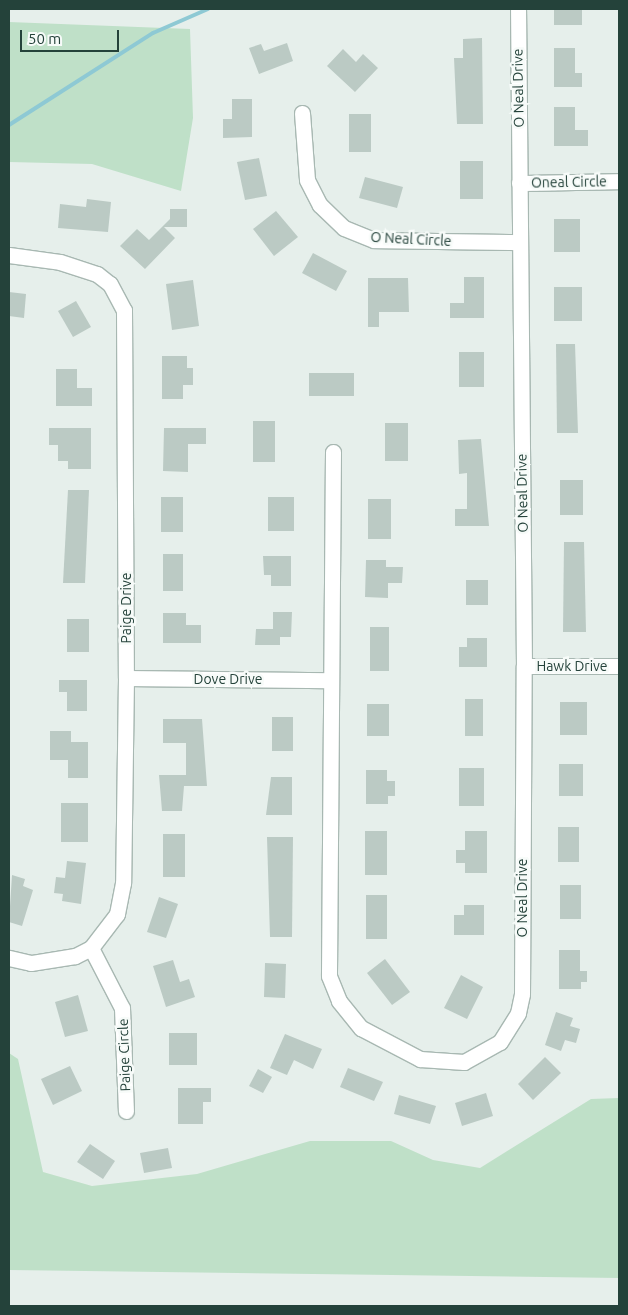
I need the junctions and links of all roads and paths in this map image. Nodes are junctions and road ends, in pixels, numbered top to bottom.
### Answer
1 (518, 9) edge
2 (302, 112) dead end
3 (619, 181) edge
4 (519, 183) junction
5 (519, 242) junction
6 (9, 255) edge
7 (333, 452) dead end
8 (524, 666) junction
9 (619, 666) edge
10 (126, 678) junction
11 (330, 680) junction
12 (91, 948) junction
13 (9, 958) edge
14 (126, 1111) dead end

1 - 4 street, O Neal Drive
2 - 5 street, O Neal Circle
3 - 4 street, Oneal Circle
4 - 5 street, O Neal Drive
5 - 8 street, O Neal Drive
6 - 10 street, Paige Drive
7 - 11 street, O Neal Drive
8 - 9 street, Hawk Drive
8 - 11 street, O Neal Drive
10 - 11 street, Dove Drive
10 - 12 street, Paige Drive
12 - 13 street
12 - 14 street, Paige Circle

